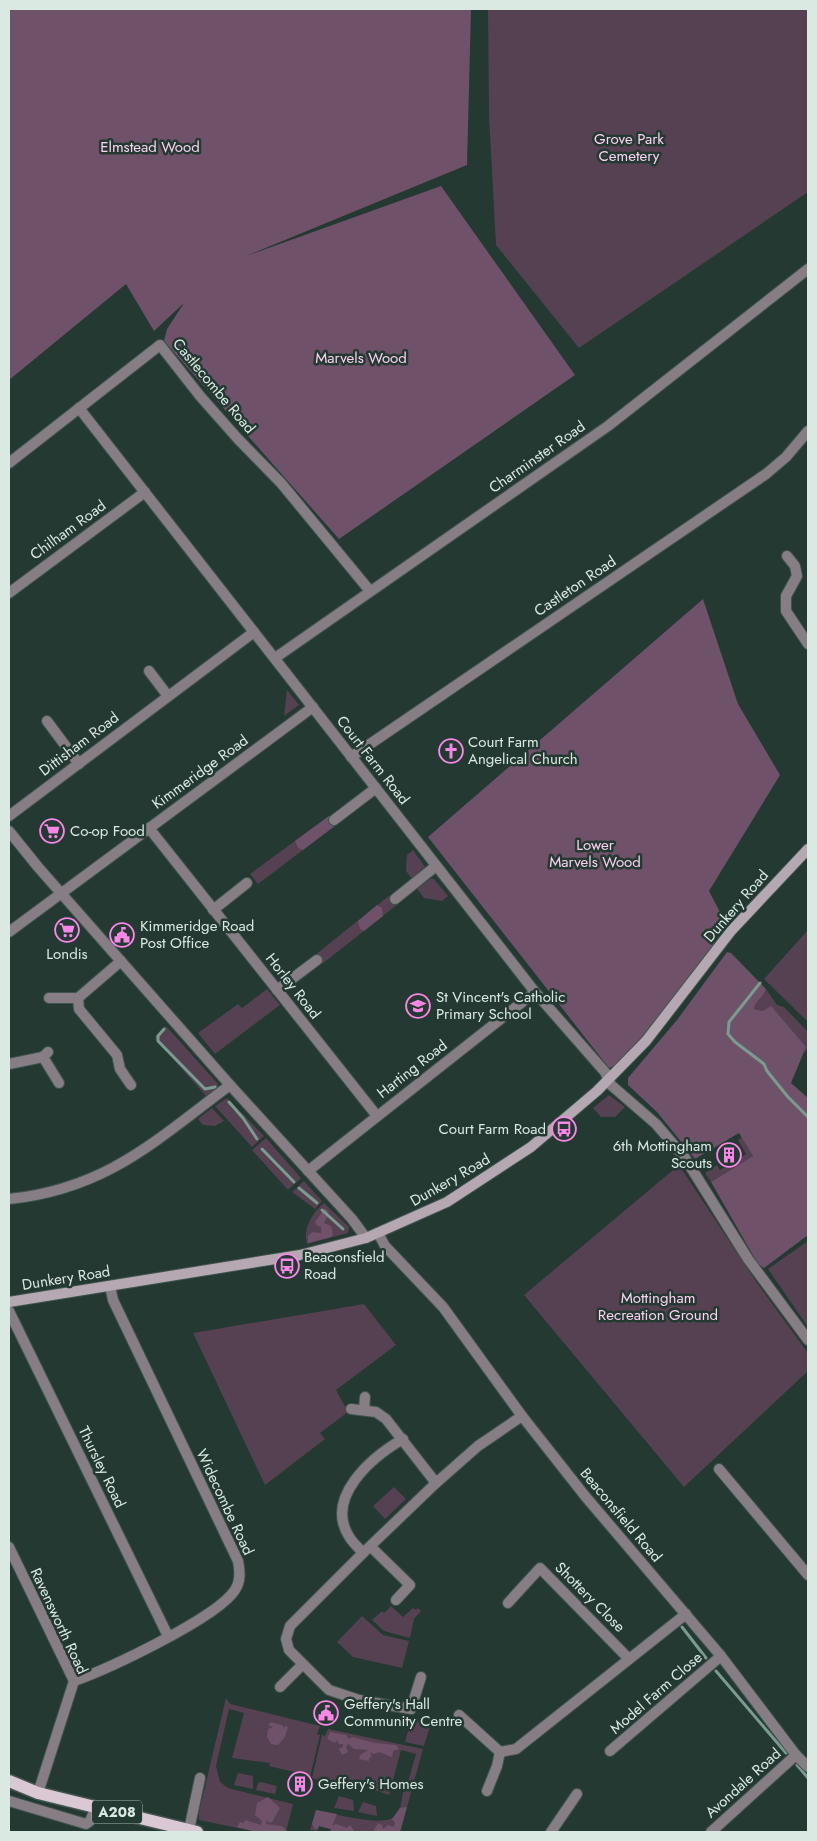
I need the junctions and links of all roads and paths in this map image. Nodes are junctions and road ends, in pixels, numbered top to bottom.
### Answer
1 (808, 269) edge
2 (79, 408) junction
3 (808, 431) edge
4 (9, 463) edge
5 (145, 492) junction
6 (787, 556) dead end
7 (370, 591) junction
8 (9, 593) edge
9 (254, 632) junction
10 (808, 644) edge
11 (275, 658) junction
12 (149, 671) dead end
13 (168, 696) junction
14 (313, 707) junction
15 (47, 721) dead end
16 (351, 757) junction
17 (79, 764) junction
18 (376, 788) junction
19 (9, 816) edge
20 (334, 820) dead end
21 (149, 828) junction
22 (9, 831) edge
23 (808, 850) edge
24 (436, 866) junction
25 (247, 883) dead end
26 (61, 893) junction
27 (395, 898) dead end
28 (213, 910) junction
29 (9, 932) edge
30 (317, 960) dead end
31 (121, 961) junction
32 (277, 990) junction
33 (535, 992) junction
34 (49, 998) dead end
35 (78, 998) junction
36 (9, 1064) edge
37 (608, 1080) junction
38 (59, 1083) dead end
39 (131, 1085) dead end
40 (230, 1085) junction
41 (377, 1116) junction
42 (308, 1171) junction
43 (9, 1199) edge
44 (378, 1233) junction
45 (366, 1238) junction
46 (110, 1286) junction
47 (9, 1302) edge
48 (9, 1311) edge
49 (808, 1340) edge
50 (365, 1397) dead end
51 (351, 1409) dead end
52 (364, 1410) junction
53 (522, 1416) junction
54 (403, 1439) junction
55 (719, 1469) dead end
56 (436, 1483) junction
57 (9, 1547) edge
58 (367, 1550) junction
59 (808, 1575) edge
60 (396, 1600) dead end
61 (508, 1603) dead end
62 (686, 1614) junction
63 (168, 1636) junction
64 (721, 1656) junction
65 (630, 1659) junction
66 (302, 1665) junction
67 (421, 1678) dead end
68 (74, 1681) junction
69 (280, 1687) dead end
70 (459, 1715) dead end
71 (500, 1752) junction
72 (610, 1752) dead end
73 (796, 1755) junction
74 (808, 1766) edge
75 (200, 1778) dead end
76 (9, 1781) edge
77 (487, 1791) dead end
78 (38, 1793) junction
79 (577, 1794) dead end
80 (9, 1801) edge
81 (96, 1807) junction
82 (169, 1829) edge
83 (193, 1831) edge
84 (551, 1832) edge
85 (711, 1832) edge

1 - 7 street, Charminster Road
2 - 4 street, Castlecombe Road
2 - 5 street, Court Farm Road
2 - 7 street, Castlecombe Road
3 - 16 street, Castleton Road
5 - 8 street, Chilham Road
5 - 9 street, Court Farm Road
6 - 10 street
7 - 11 street, Charminster Road
9 - 11 street, Court Farm Road
9 - 13 street, Dittisham Road
11 - 14 street, Court Farm Road
12 - 13 street
13 - 17 street, Dittisham Road
14 - 16 street, Court Farm Road
14 - 21 street, Kimmeridge Road
15 - 17 street
16 - 18 street, Court Farm Road
17 - 19 street, Dittisham Road
18 - 20 street
18 - 24 street, Court Farm Road
21 - 26 street, Kimmeridge Road
21 - 28 street, Horley Road
22 - 26 street
23 - 37 street, Dunkery Road
24 - 27 street
24 - 33 street, Court Farm Road
25 - 28 street
26 - 29 street, Kimmeridge Road
26 - 31 street
28 - 32 street, Horley Road
30 - 32 street
31 - 35 street
31 - 40 street
32 - 41 street, Horley Road
33 - 37 street, Court Farm Road
33 - 41 street, Harting Road
34 - 35 street
35 - 39 street
36 - 38 street
37 - 44 street, Dunkery Road
37 - 49 street, Court Farm Road
40 - 42 street
40 - 43 street
41 - 42 street, Harting Road
42 - 45 street
44 - 45 street, Dunkery Road
44 - 53 street, Beaconsfield Road
45 - 46 street, Dunkery Road
46 - 47 street, Dunkery Road
46 - 63 street, Widecombe Road
48 - 63 street, Thursley Road
50 - 52 street
51 - 52 street
52 - 54 street
53 - 56 street
53 - 62 street, Beaconsfield Road
54 - 56 street
54 - 58 street
55 - 59 street
56 - 58 street
57 - 68 street, Ravensworth Road
58 - 60 street
58 - 66 street
61 - 65 street, Shottery Close
62 - 64 street, Beaconsfield Road
62 - 65 street
63 - 68 street, Widecombe Road
64 - 72 street, Model Farm Close
64 - 73 street, Beaconsfield Road
65 - 71 street
66 - 67 street
66 - 69 street
68 - 78 street, Ravensworth Road
70 - 71 street
71 - 77 street
73 - 74 street, Beaconsfield Road
73 - 85 street, Avondale Road
75 - 83 street
76 - 78 main road, A208
78 - 81 main road, A208
79 - 84 street
80 - 81 street
81 - 82 main road, A208
82 - 83 main road, A208

